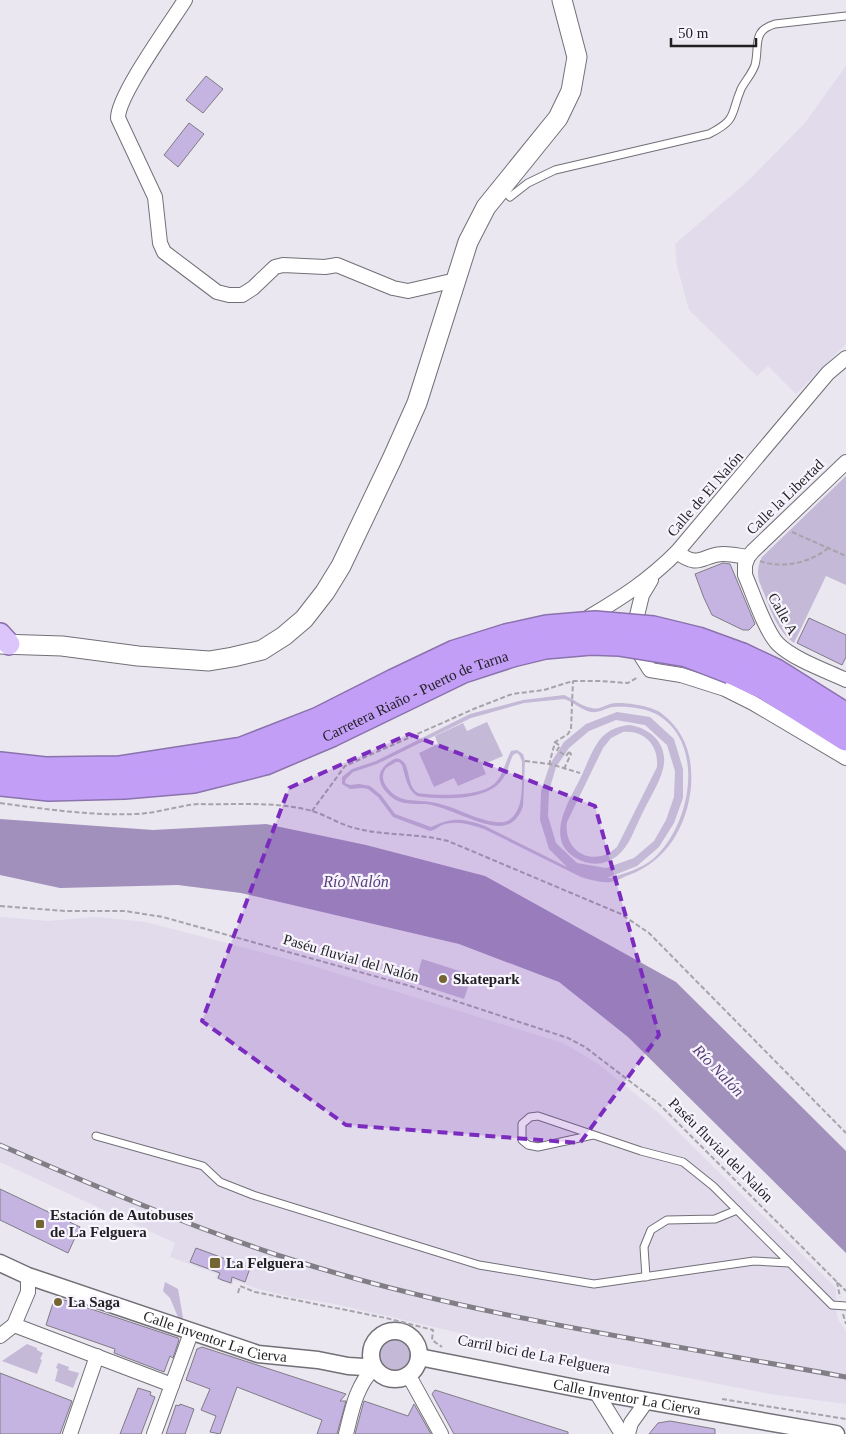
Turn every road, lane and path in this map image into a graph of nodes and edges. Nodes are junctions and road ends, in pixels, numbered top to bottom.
1 (185, 0) edge
2 (562, 0) edge
3 (846, 16) edge
4 (502, 188) junction
5 (456, 280) junction
6 (846, 358) edge
7 (846, 462) edge
8 (780, 524) junction
9 (828, 548) junction
10 (676, 552) junction
11 (846, 556) edge
12 (748, 557) junction
13 (656, 573) junction
14 (589, 617) dead end
15 (3, 641) edge
16 (509, 646) junction
17 (736, 663) junction
18 (650, 670) junction
19 (846, 680) edge
20 (574, 681) junction
21 (846, 716) edge
22 (846, 738) edge
23 (555, 742) junction
24 (846, 758) edge
25 (525, 762) dead end
26 (0, 765) edge
27 (549, 765) junction
28 (564, 769) junction
29 (580, 773) dead end
30 (0, 784) edge
31 (0, 803) edge
32 (312, 811) junction
33 (0, 906) edge
34 (846, 1133) edge
35 (593, 1135) junction
36 (96, 1136) dead end
37 (737, 1210) junction
38 (0, 1263) edge
39 (790, 1263) junction
40 (28, 1276) junction
41 (646, 1277) junction
42 (846, 1291) edge
43 (238, 1293) dead end
44 (846, 1306) edge
45 (14, 1325) junction
46 (192, 1333) junction
47 (0, 1336) edge
48 (371, 1348) junction
49 (444, 1348) dead end
50 (97, 1356) junction
51 (420, 1357) junction
52 (318, 1360) junction
53 (348, 1366) junction
54 (373, 1367) junction
55 (408, 1376) junction
56 (172, 1385) junction
57 (359, 1387) junction
58 (596, 1392) junction
59 (720, 1398) dead end
60 (634, 1399) junction
61 (846, 1419) edge
62 (619, 1427) edge
63 (70, 1434) edge
64 (154, 1434) edge
65 (346, 1434) edge
66 (442, 1434) edge
67 (836, 1434) edge

1 - 5 street
2 - 4 main road
3 - 4 lane
4 - 5 main road
5 - 15 main road
6 - 10 street, Calle de El Nalón
7 - 8 street, Calle la Libertad
8 - 9 path
8 - 12 street, Calle la Libertad
9 - 11 path
9 - 12 path
10 - 12 street
10 - 13 street, Calle de El Nalón
12 - 19 street, Calle A
13 - 14 street, Calle de El Nalón
13 - 18 street
16 - 17 highway, Carretera Riaño - Puerto de Tarna, bridge
16 - 26 highway, Carretera Riaño - Puerto de Tarna
16 - 30 highway, Carretera Riaño - Puerto de Tarna
17 - 21 highway, Carretera Riaño - Puerto de Tarna
17 - 22 highway, Carretera Riaño - Puerto de Tarna
18 - 20 path
18 - 24 street
20 - 23 path
20 - 32 path
23 - 27 path
23 - 28 path
25 - 27 path
27 - 28 path
28 - 29 path
31 - 32 path
32 - 34 path
33 - 42 path, Paséu fluvial del Nalón
35 - 35 lane
35 - 37 lane
36 - 41 lane
37 - 39 lane
37 - 41 lane
38 - 40 street, Calle Inventor La Cierva
39 - 41 lane
39 - 44 lane
40 - 45 street
40 - 46 street, Calle Inventor La Cierva
43 - 49 path, Carril bici de La Felguera
45 - 47 street
45 - 50 street
46 - 52 street, Calle Inventor La Cierva
46 - 56 street
48 - 51 street
48 - 52 street, Calle Inventor La Cierva
48 - 54 street
50 - 56 street
50 - 63 street
51 - 55 street
51 - 58 street, Calle Inventor La Cierva
52 - 53 street, Calle Inventor La Cierva
53 - 54 street, Calle Inventor La Cierva
53 - 57 street
54 - 55 street
54 - 57 street
55 - 66 street
56 - 64 street
57 - 65 street
58 - 60 street, Calle Inventor La Cierva
58 - 62 street
59 - 61 path
60 - 62 street
60 - 62 street
60 - 67 street, Calle Inventor La Cierva

